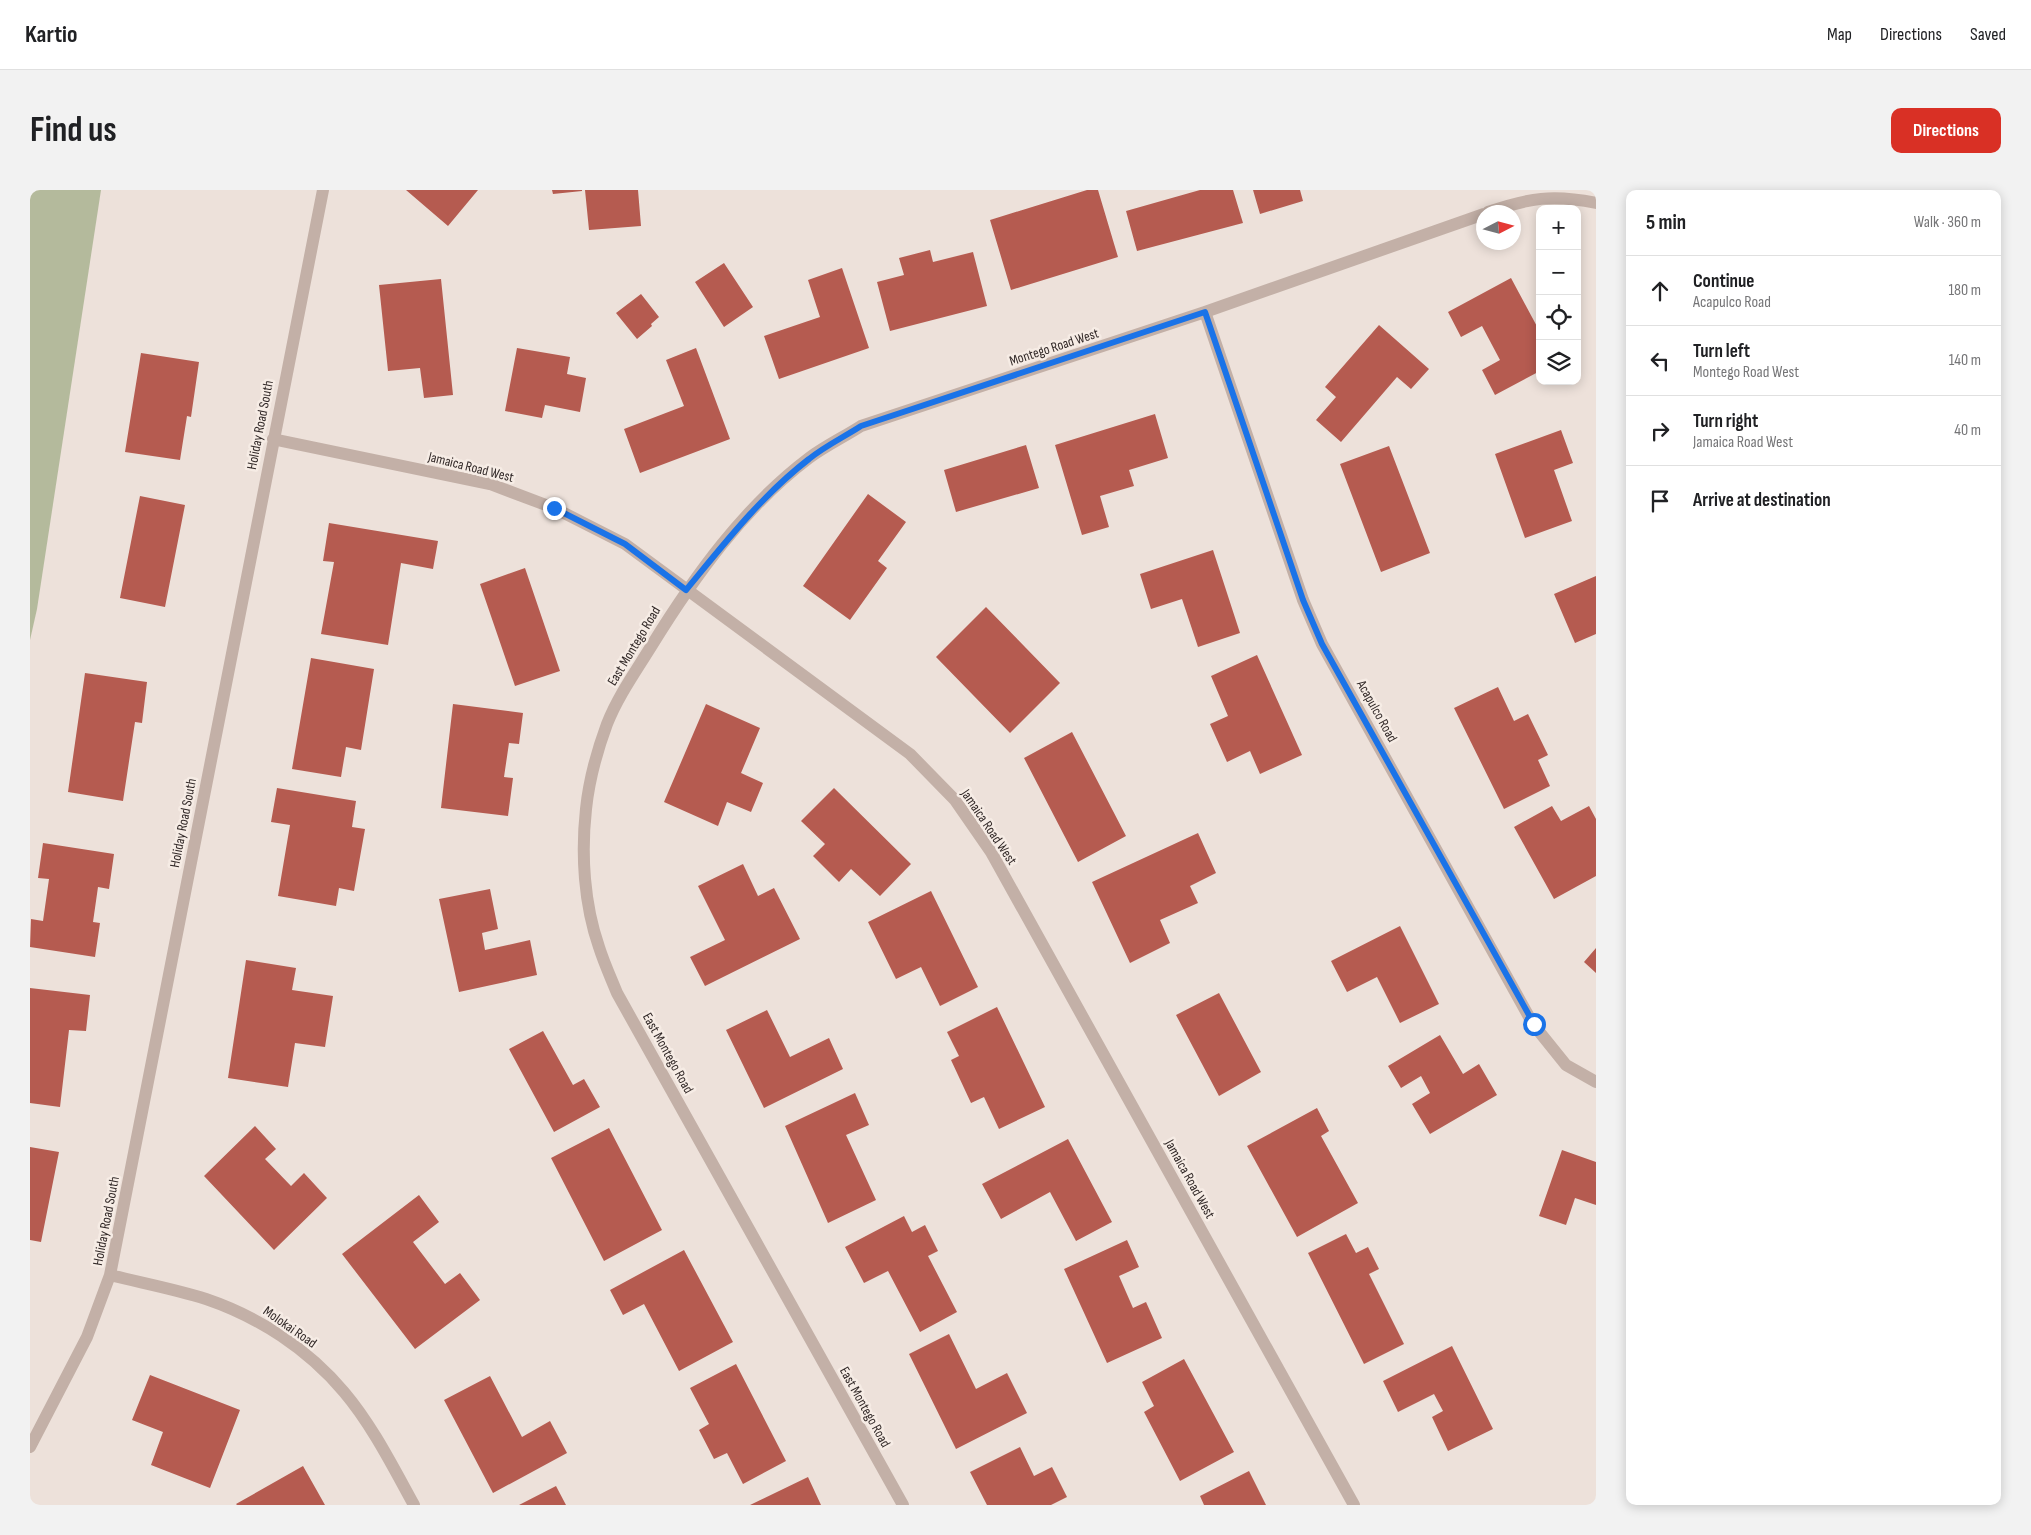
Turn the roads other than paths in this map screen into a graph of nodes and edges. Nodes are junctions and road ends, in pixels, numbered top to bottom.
1 (323, 190) edge
2 (1596, 202) edge
3 (1508, 205) edge
4 (1476, 217) edge
5 (1205, 312) junction
6 (273, 440) junction
7 (686, 590) junction
8 (1596, 1082) edge
9 (110, 1275) junction
10 (30, 1447) edge
11 (414, 1505) edge
12 (903, 1505) edge
13 (1354, 1505) edge

1 - 6 street, Holiday Road South
2 - 3 street
4 - 5 street, Montego Road West
5 - 7 street, Montego Road West
5 - 8 street, Acapulco Road
6 - 7 street, Jamaica Road West
6 - 9 street, Holiday Road South
7 - 12 street, East Montego Road
7 - 13 street, Jamaica Road West
9 - 10 street, Holiday Road South
9 - 11 street, Molokai Road

